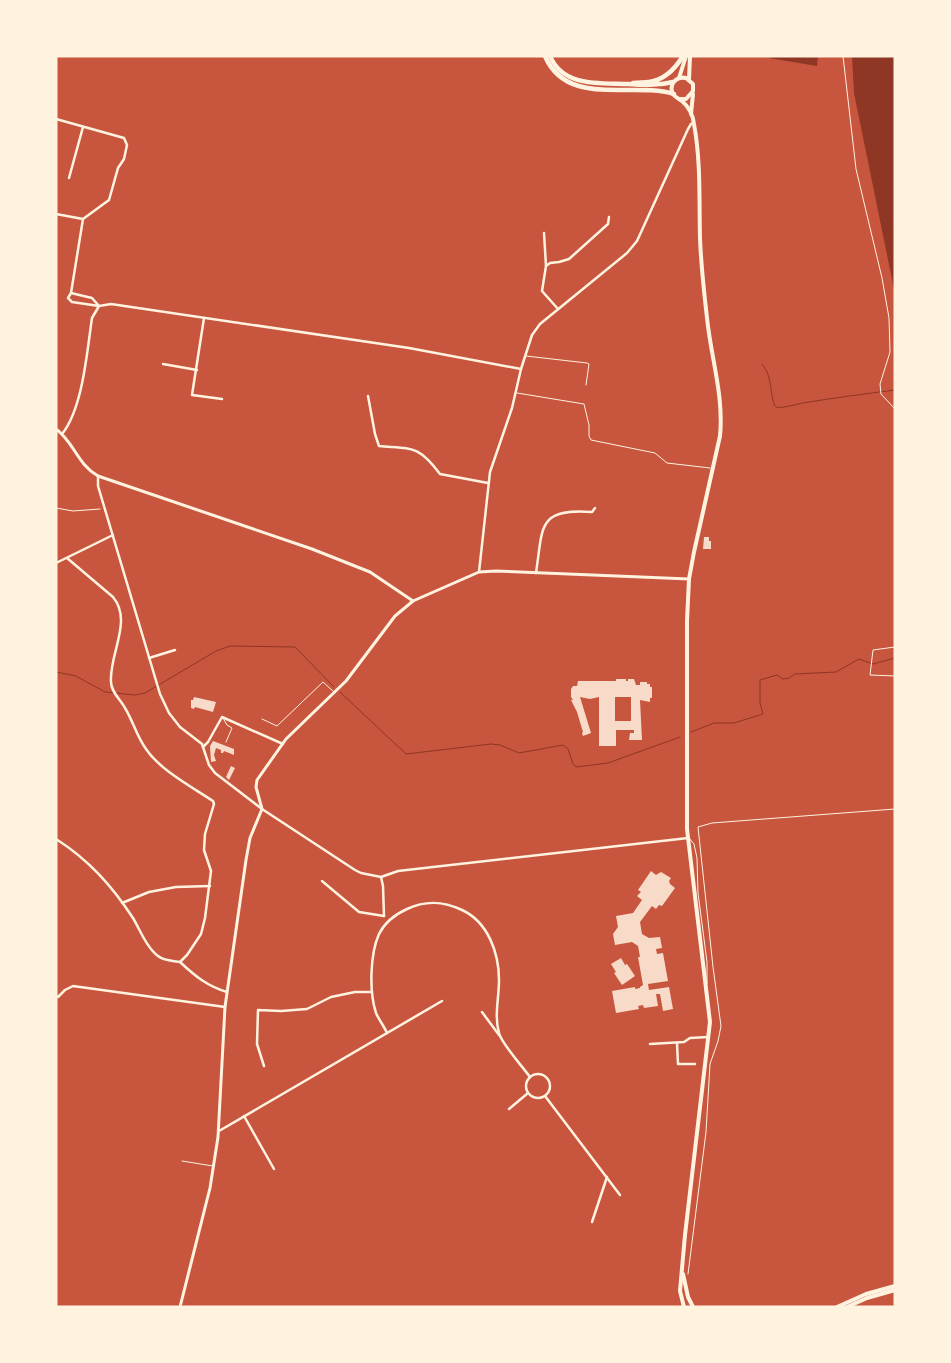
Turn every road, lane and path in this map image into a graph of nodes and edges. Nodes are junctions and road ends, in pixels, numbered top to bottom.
1 (545, 56) edge
2 (550, 56) edge
3 (686, 56) edge
4 (843, 56) edge
5 (679, 78) junction
6 (689, 80) junction
7 (673, 82) junction
8 (630, 84) junction
9 (693, 91) junction
10 (674, 94) junction
11 (679, 98) junction
12 (692, 114) junction
13 (56, 119) edge
14 (694, 123) junction
15 (83, 126) junction
16 (69, 178) dead end
17 (56, 214) edge
18 (609, 217) dead end
19 (83, 219) junction
20 (544, 233) dead end
21 (546, 266) junction
22 (71, 293) junction
23 (98, 306) junction
24 (558, 309) junction
25 (204, 318) junction
26 (525, 356) junction
27 (163, 364) dead end
28 (521, 369) junction
29 (197, 370) junction
30 (586, 385) dead end
31 (516, 393) junction
32 (368, 396) dead end
33 (222, 399) dead end
34 (895, 409) edge
35 (56, 429) edge
36 (62, 434) junction
37 (714, 468) junction
38 (98, 476) junction
39 (488, 483) junction
40 (56, 508) edge
41 (595, 508) dead end
42 (105, 509) junction
43 (113, 535) junction
44 (67, 558) junction
45 (56, 563) edge
46 (479, 572) junction
47 (536, 573) junction
48 (689, 579) junction
49 (414, 601) junction
50 (895, 647) edge
51 (175, 650) dead end
52 (149, 658) junction
53 (895, 676) edge
54 (334, 693) junction
55 (222, 717) junction
56 (262, 719) dead end
57 (226, 742) dead end
58 (283, 744) junction
59 (204, 747) junction
60 (262, 809) junction
61 (895, 809) edge
62 (698, 827) dead end
63 (688, 838) junction
64 (56, 839) edge
65 (381, 877) junction
66 (322, 882) dead end
67 (210, 886) junction
68 (122, 903) junction
69 (384, 916) junction
70 (389, 921) junction
71 (180, 962) junction
72 (227, 992) junction
73 (372, 992) junction
74 (56, 996) edge
75 (707, 999) junction
76 (442, 1001) dead end
77 (225, 1007) junction
78 (482, 1012) dead end
79 (387, 1033) junction
80 (499, 1035) junction
81 (708, 1036) junction
82 (677, 1043) junction
83 (650, 1044) dead end
84 (695, 1064) dead end
85 (264, 1066) dead end
86 (530, 1077) junction
87 (528, 1093) junction
88 (545, 1096) junction
89 (509, 1109) dead end
90 (244, 1116) junction
91 (219, 1130) junction
92 (182, 1161) dead end
93 (213, 1166) junction
94 (274, 1169) dead end
95 (607, 1177) junction
96 (620, 1195) dead end
97 (592, 1222) dead end
98 (683, 1258) junction
99 (895, 1286) edge
100 (895, 1290) edge
101 (180, 1307) edge
102 (684, 1307) edge
103 (694, 1307) edge
104 (837, 1307) edge
105 (847, 1307) edge

1 - 10 highway
2 - 8 highway
3 - 5 main road
3 - 6 main road
3 - 8 highway
4 - 34 path
5 - 6 main road
5 - 7 main road
6 - 9 main road
7 - 8 highway
7 - 10 main road
9 - 11 main road
9 - 12 main road
10 - 11 main road
11 - 12 main road
12 - 14 main road
13 - 15 street
14 - 24 street
14 - 37 main road
15 - 16 street
15 - 19 street
17 - 19 street
18 - 21 street
19 - 22 street
20 - 21 street
21 - 24 street
22 - 23 street
22 - 23 street
23 - 25 street
23 - 36 street
24 - 26 street
25 - 28 street
25 - 29 street
26 - 28 street
26 - 30 lane
27 - 29 street
28 - 31 street
29 - 33 street
31 - 37 lane
31 - 39 street
32 - 39 street
35 - 36 street
36 - 38 street
37 - 48 main road
38 - 42 street
38 - 49 street
39 - 46 street
40 - 42 path
41 - 47 street
42 - 43 street
43 - 44 street
43 - 52 street
44 - 45 street
44 - 67 street
46 - 47 street
46 - 49 street
47 - 48 street
48 - 63 main road
49 - 54 street
50 - 53 path
51 - 52 street
52 - 59 street
54 - 56 lane
54 - 58 street
55 - 57 lane
55 - 58 street
55 - 59 street
58 - 60 street
59 - 60 street
60 - 65 street
60 - 72 street
61 - 62 path
63 - 65 street
63 - 75 main road
63 - 75 lane
64 - 68 street
65 - 69 street
66 - 69 street
67 - 68 street
67 - 71 street
68 - 71 street
69 - 70 street
70 - 73 street
70 - 80 street
71 - 72 street
72 - 77 street
73 - 79 street
73 - 85 street
74 - 77 street
75 - 81 main road
76 - 79 street
77 - 91 street
78 - 80 street
79 - 90 street
80 - 86 street
81 - 82 street
81 - 98 main road
82 - 83 street
82 - 84 street
86 - 87 street
86 - 88 street
87 - 88 street
87 - 89 street
88 - 95 street
90 - 91 street
90 - 94 street
91 - 93 street
92 - 93 lane
93 - 101 street
95 - 96 street
95 - 97 street
98 - 102 main road
98 - 103 main road
99 - 104 main road
100 - 105 main road

